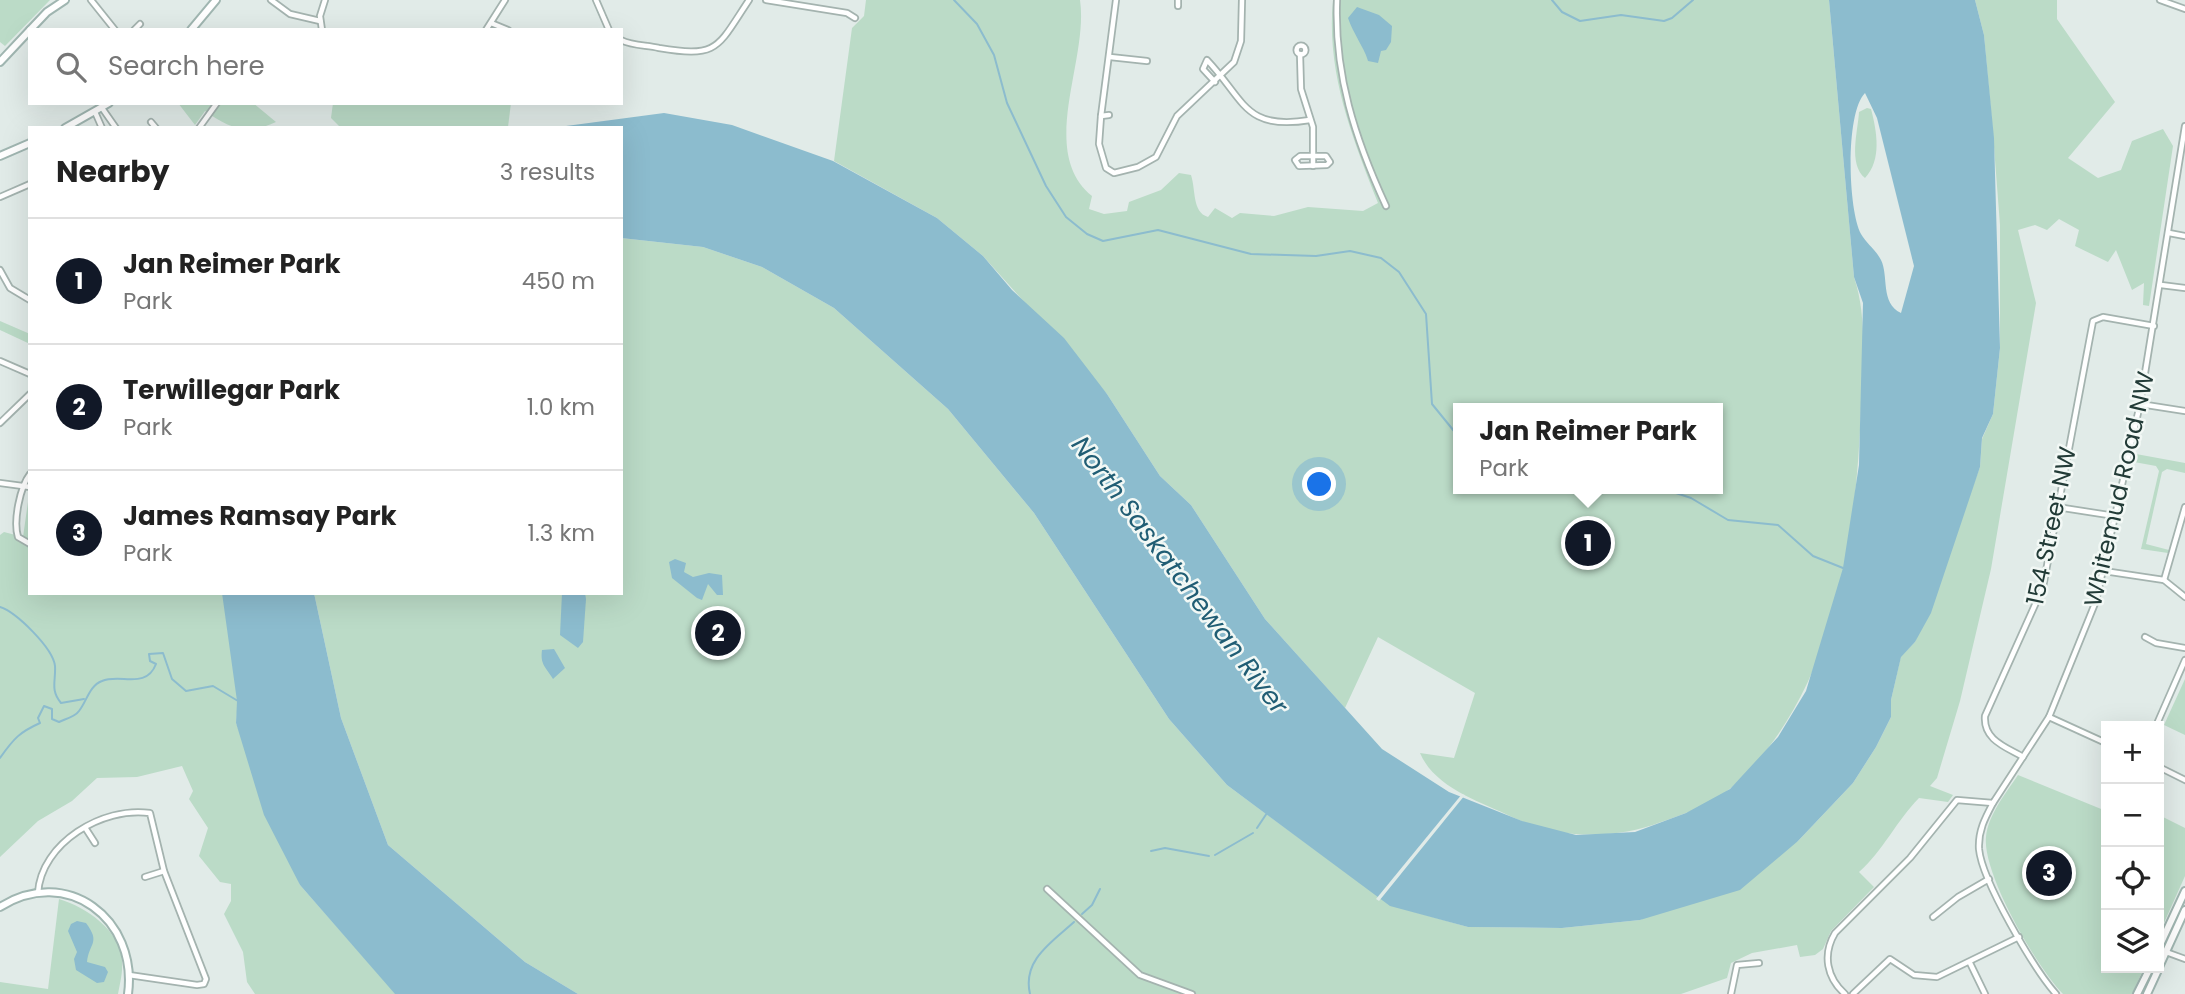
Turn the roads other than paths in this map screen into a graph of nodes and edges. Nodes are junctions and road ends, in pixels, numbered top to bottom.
1 (65, 0) edge
2 (91, 0) edge
3 (216, 0) edge
4 (271, 0) edge
5 (325, 0) edge
6 (505, 0) edge
7 (596, 0) edge
8 (749, 0) edge
9 (765, 0) edge
10 (1116, 0) edge
11 (1242, 0) edge
12 (1337, 0) edge
13 (2160, 0) edge
14 (2185, 9) edge
15 (855, 18) dead end
16 (320, 21) junction
17 (36, 23) junction
18 (491, 23) junction
19 (140, 24) dead end
20 (32, 28) edge
21 (41, 28) edge
22 (113, 28) edge
23 (136, 28) edge
24 (193, 28) edge
25 (322, 28) edge
26 (487, 28) edge
27 (503, 28) edge
28 (608, 28) edge
29 (28, 32) edge
30 (623, 40) edge
31 (1300, 54) dead end
32 (1110, 57) junction
33 (1147, 61) dead end
34 (0, 62) edge
35 (1217, 80) junction
36 (91, 105) edge
37 (104, 105) edge
38 (215, 105) edge
39 (95, 112) junction
40 (1109, 115) dead end
41 (1101, 116) junction
42 (1310, 120) junction
43 (151, 122) dead end
44 (69, 126) edge
45 (101, 126) edge
46 (115, 126) edge
47 (154, 126) edge
48 (200, 126) edge
49 (2185, 126) edge
50 (28, 144) edge
51 (0, 156) edge
52 (1313, 156) junction
53 (1313, 166) junction
54 (2177, 178) junction
55 (2185, 179) edge
56 (28, 185) edge
57 (0, 197) edge
58 (1386, 206) dead end
59 (2169, 233) junction
60 (2185, 236) edge
61 (0, 270) edge
62 (2161, 285) junction
63 (2185, 288) edge
64 (28, 299) edge
65 (2154, 326) junction
66 (0, 361) edge
67 (28, 373) edge
68 (28, 396) edge
69 (2140, 404) junction
70 (2185, 411) edge
71 (0, 424) edge
72 (28, 477) edge
73 (0, 483) edge
74 (23, 486) junction
75 (28, 487) edge
76 (2057, 507) junction
77 (2185, 507) edge
78 (2115, 516) junction
79 (28, 543) edge
80 (2104, 570) junction
81 (2164, 580) junction
82 (2185, 597) edge
83 (2145, 637) dead end
84 (2185, 648) edge
85 (2185, 660) edge
86 (2049, 717) junction
87 (2158, 721) edge
88 (2101, 742) edge
89 (2023, 757) junction
90 (2164, 770) edge
91 (2185, 780) edge
92 (1993, 803) junction
93 (86, 829) junction
94 (95, 843) dead end
95 (164, 871) junction
96 (145, 877) dead end
97 (1989, 879) junction
98 (1047, 889) dead end
99 (2185, 891) edge
100 (38, 893) junction
101 (0, 907) edge
102 (2185, 909) edge
103 (1933, 917) dead end
104 (184, 921) junction
105 (176, 925) dead end
106 (2164, 936) edge
107 (2019, 937) junction
108 (2166, 951) junction
109 (2164, 956) edge
110 (2185, 959) edge
111 (1759, 962) dead end
112 (1970, 963) junction
113 (2148, 973) edge
114 (2157, 973) edge
115 (129, 975) junction
116 (128, 994) edge
117 (1192, 994) edge
118 (1731, 994) edge
119 (1845, 994) edge
120 (1853, 994) edge
121 (1985, 994) edge
122 (2056, 994) edge
123 (2137, 994) edge
124 (2147, 994) edge

1 - 17 street
2 - 22 street
3 - 24 street
4 - 16 street
5 - 16 street
6 - 18 street
7 - 28 street
8 - 30 street
9 - 15 street
10 - 32 street
11 - 35 street
12 - 58 street
13 - 14 street
16 - 25 street
17 - 20 street
17 - 21 street
18 - 26 street
18 - 27 street
19 - 23 street
29 - 34 street
31 - 42 street
32 - 33 street
32 - 41 street
35 - 41 street
35 - 42 street
36 - 39 street
37 - 39 street
37 - 46 street
38 - 48 street
39 - 44 street
39 - 45 street
40 - 41 street
42 - 52 street
43 - 47 street
49 - 54 street, Whitemud Road NW
50 - 51 street
52 - 53 street
52 - 53 street
52 - 53 street
54 - 55 street
54 - 59 street, Whitemud Road NW
56 - 57 street
59 - 60 street
59 - 62 street, Whitemud Road NW
61 - 64 street
62 - 63 street
62 - 65 street, Whitemud Road NW
65 - 69 street, Whitemud Road NW
65 - 76 street, 154 Street NW
66 - 67 street
68 - 71 street
69 - 70 street
69 - 78 street, Whitemud Road NW
72 - 74 street
73 - 74 street
74 - 75 street
74 - 79 street
76 - 78 street
76 - 89 street, 154 Street NW
77 - 81 street
78 - 80 street, Whitemud Road NW
80 - 81 street
80 - 86 street, Whitemud Road NW
81 - 82 street
83 - 84 street
85 - 87 street
86 - 88 street
86 - 89 street, Whitemud Road NW
89 - 92 street, Whitemud Road NW
90 - 91 street
92 - 97 street, Whitemud Road NW
92 - 119 street
93 - 94 street
93 - 95 street
93 - 100 street
95 - 96 street
95 - 104 street
97 - 103 street
97 - 107 street, Whitemud Road NW
98 - 117 street
99 - 106 street
100 - 101 street
100 - 115 street
102 - 108 street
104 - 105 street
104 - 115 street
107 - 112 street
107 - 122 street, Whitemud Road NW
108 - 109 street
108 - 110 street
111 - 118 street
112 - 120 street
112 - 121 street
113 - 123 street
114 - 124 street
115 - 116 street

